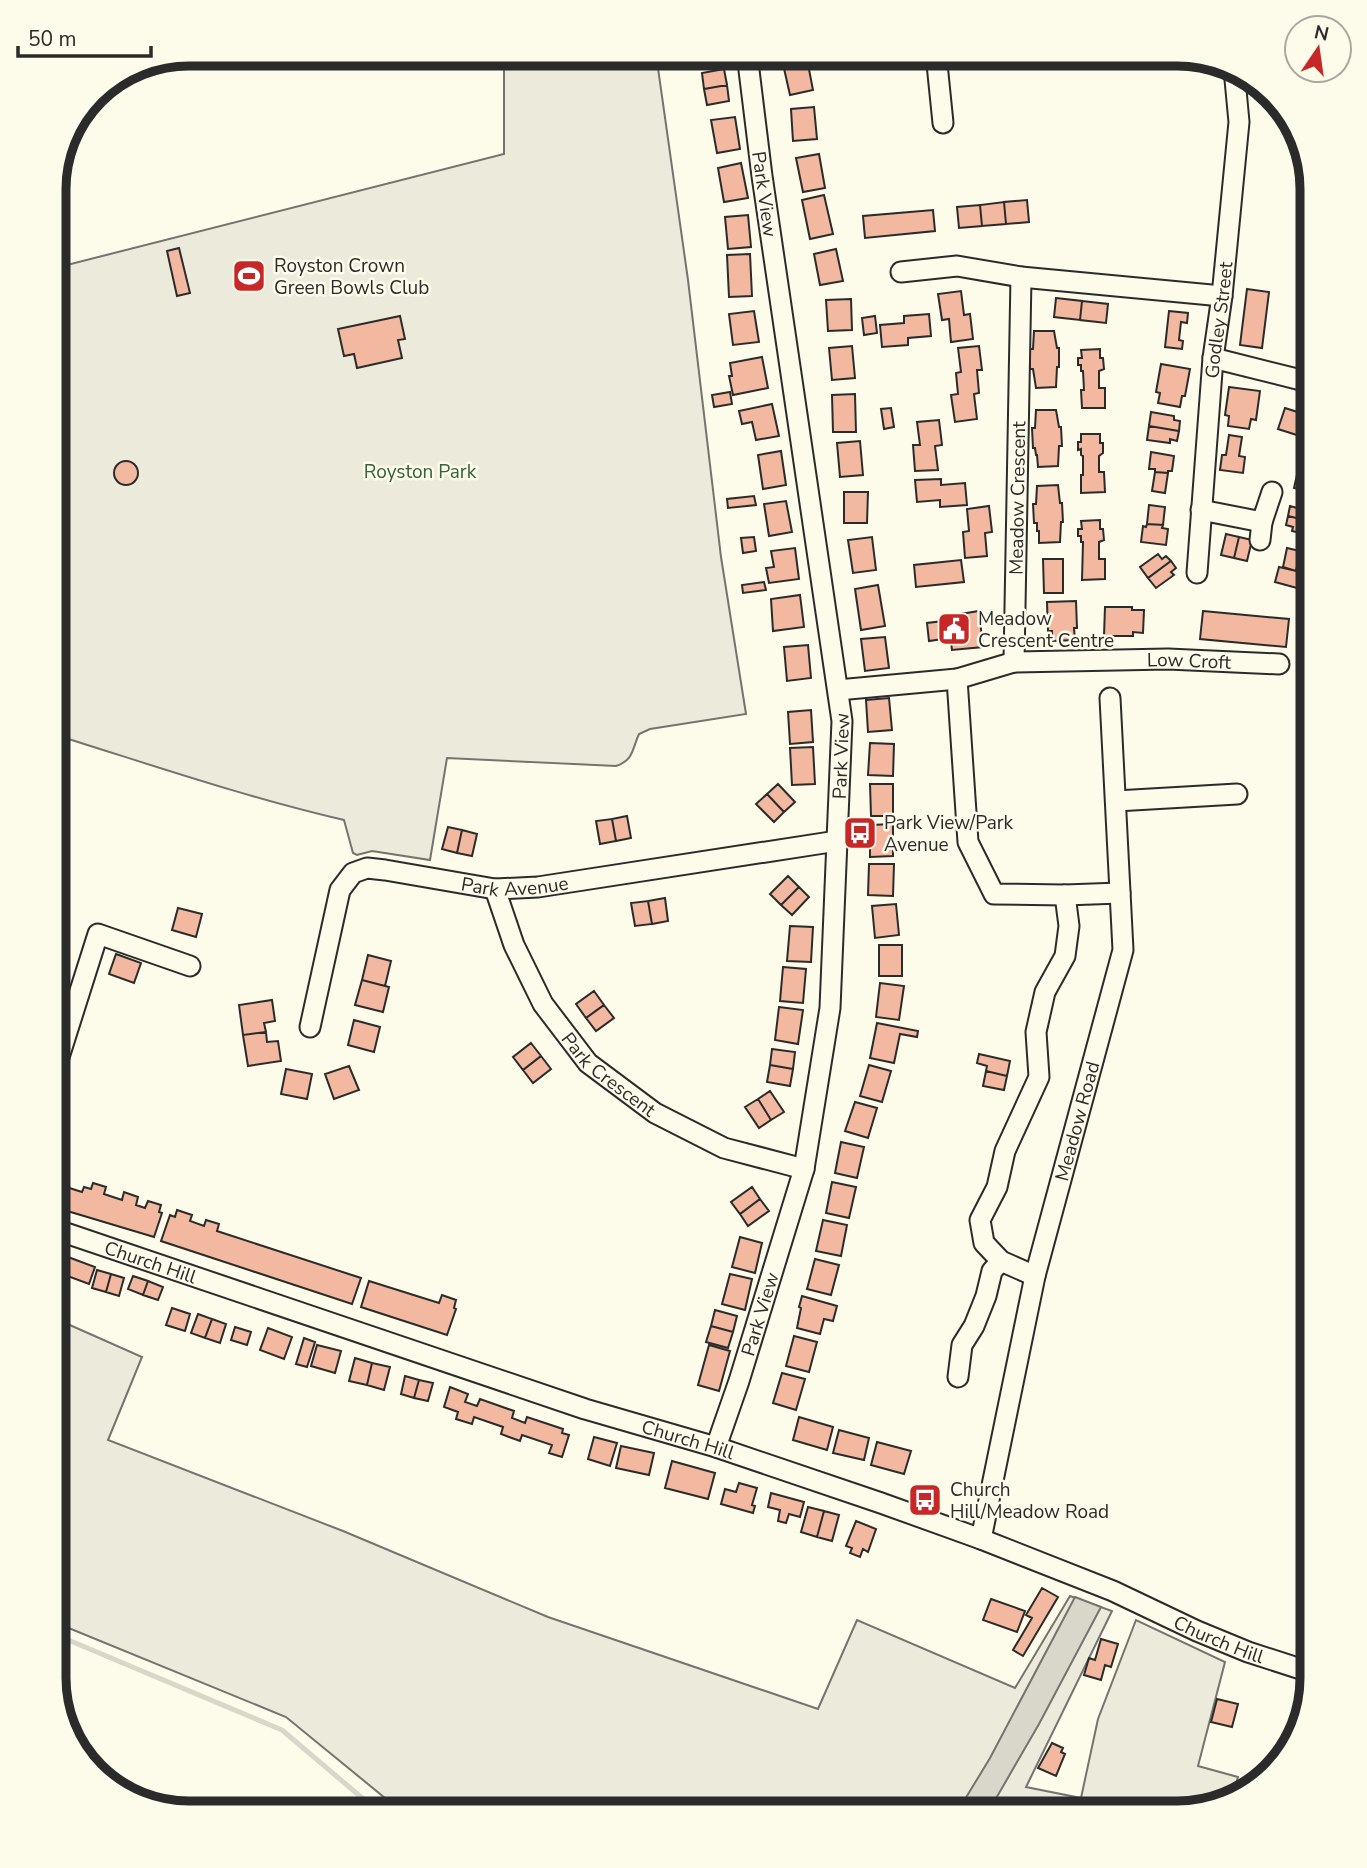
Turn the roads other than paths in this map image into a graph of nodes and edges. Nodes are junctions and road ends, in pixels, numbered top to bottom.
1 (749, 67) edge
2 (937, 67) edge
3 (1235, 81) edge
4 (943, 123) dead end
5 (901, 272) dead end
6 (1021, 277) junction
7 (1222, 296) junction
8 (1213, 358) junction
9 (1300, 380) edge
10 (1272, 492) dead end
11 (1201, 510) junction
12 (1197, 573) dead end
13 (1014, 662) junction
14 (1279, 664) dead end
15 (957, 679) junction
16 (838, 690) junction
17 (1110, 698) dead end
18 (1237, 794) dead end
19 (1116, 801) junction
20 (837, 841) junction
21 (495, 889) junction
22 (1120, 893) junction
23 (1065, 895) junction
24 (190, 966) dead end
25 (310, 1027) dead end
26 (66, 1033) edge
27 (804, 1169) junction
28 (66, 1233) edge
29 (1001, 1261) junction
30 (1035, 1276) junction
31 (958, 1377) dead end
32 (716, 1447) junction
33 (981, 1539) junction
34 (1300, 1670) edge

1 - 16 street, Park View
2 - 4 street
3 - 7 street, Godley Street
5 - 6 street
6 - 7 street
6 - 13 street, Meadow Crescent
7 - 8 street, Godley Street
8 - 9 street
8 - 11 street, Godley Street
10 - 11 street
11 - 12 street, Godley Street
13 - 14 street, Low Croft
13 - 15 street
15 - 16 street
15 - 23 street
16 - 20 street, Park View
17 - 19 street, Meadow Road
18 - 19 street
19 - 22 street, Meadow Road
20 - 21 street, Park Avenue
20 - 27 street, Park View
21 - 25 street, Park Avenue
21 - 27 street, Park Crescent
22 - 23 street
22 - 30 street, Meadow Road
23 - 29 street
24 - 26 street
27 - 32 street, Park View
28 - 32 street, Church Hill
29 - 30 street
29 - 31 street
30 - 33 street, Meadow Road
32 - 33 street, Church Hill
33 - 34 street, Church Hill

